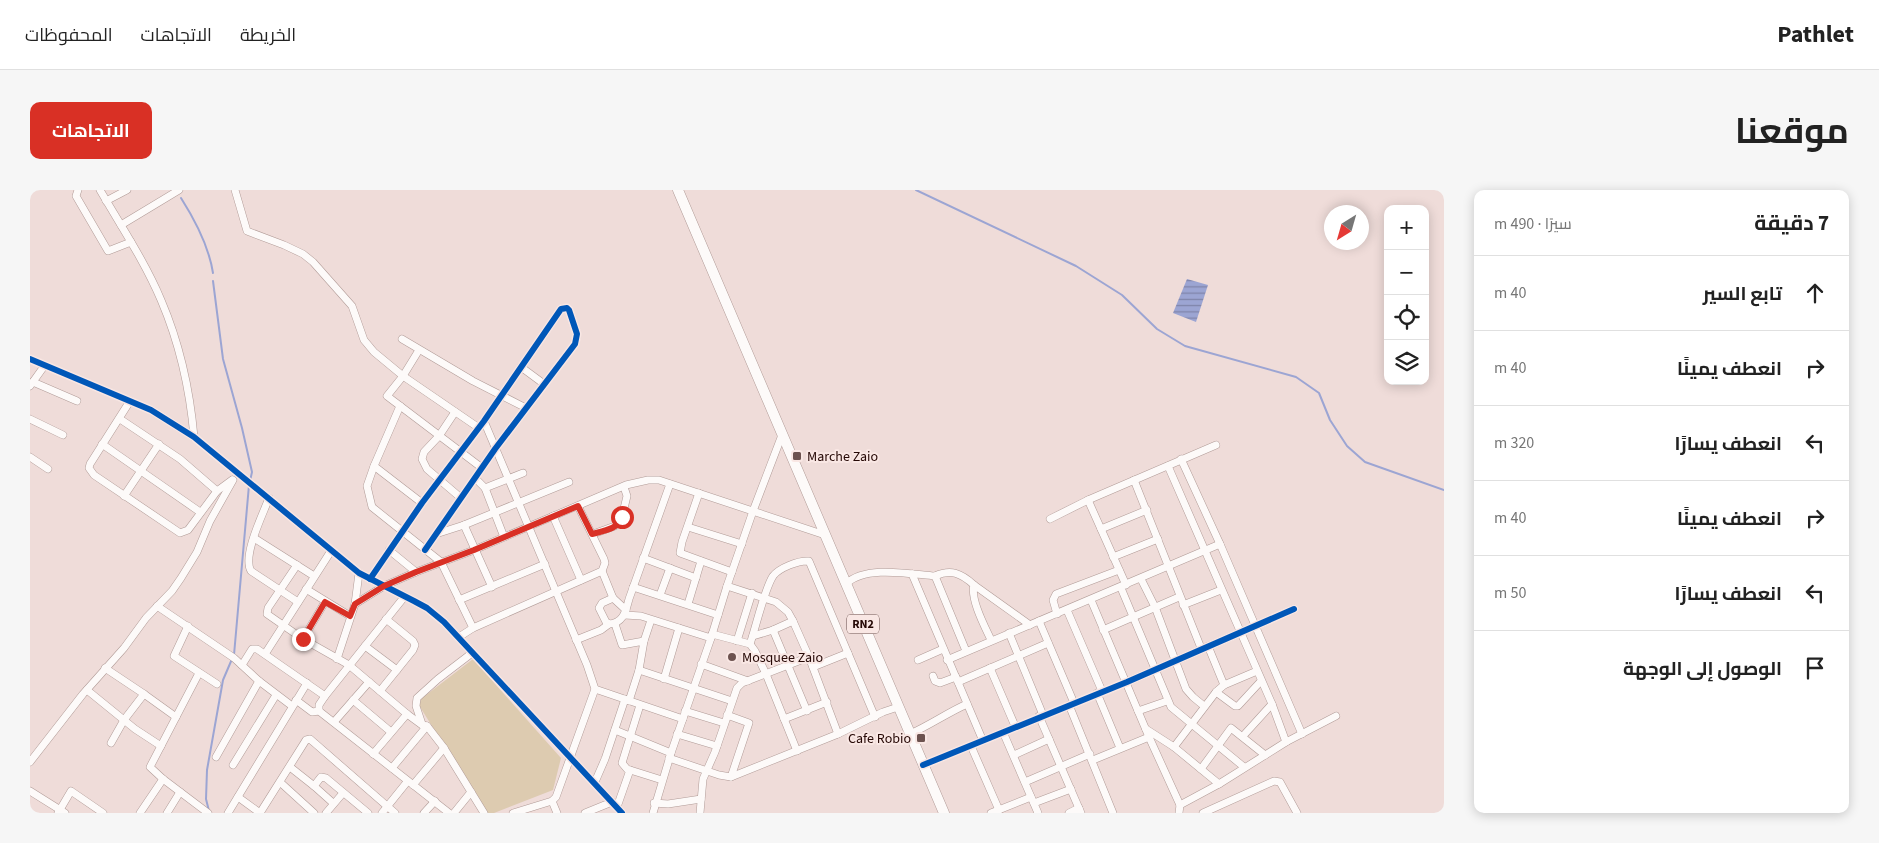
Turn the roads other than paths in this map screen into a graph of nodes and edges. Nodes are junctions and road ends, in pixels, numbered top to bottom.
1 (78, 190) edge
2 (100, 190) edge
3 (127, 190) edge
4 (179, 190) edge
5 (235, 190) edge
6 (678, 190) edge
7 (106, 201) junction
8 (121, 225) junction
9 (130, 242) junction
10 (402, 339) dead end
11 (419, 350) junction
12 (30, 359) edge
13 (45, 365) junction
14 (521, 368) junction
15 (404, 376) junction
16 (32, 384) edge
17 (544, 384) junction
18 (502, 396) junction
19 (77, 401) dead end
20 (130, 401) junction
21 (400, 406) junction
22 (526, 408) junction
23 (455, 412) junction
24 (30, 419) edge
25 (120, 419) junction
26 (484, 421) junction
27 (479, 428) junction
28 (63, 434) dead end
29 (782, 435) junction
30 (440, 436) junction
31 (194, 437) junction
32 (102, 444) junction
33 (159, 444) junction
34 (1216, 444) dead end
35 (495, 449) junction
36 (462, 452) junction
37 (30, 457) edge
38 (1181, 459) junction
39 (374, 466) junction
40 (1168, 466) junction
41 (482, 468) junction
42 (48, 470) dead end
43 (140, 470) junction
44 (523, 473) dead end
45 (235, 477) junction
46 (475, 478) junction
47 (508, 479) junction
48 (439, 480) junction
49 (1134, 480) junction
50 (569, 482) dead end
51 (670, 484) junction
52 (624, 487) junction
53 (485, 488) junction
54 (217, 490) junction
55 (699, 493) junction
56 (124, 496) junction
57 (268, 498) junction
58 (461, 498) junction
59 (1088, 500) junction
60 (519, 502) junction
61 (422, 503) junction
62 (578, 506) junction
63 (1147, 510) junction
64 (753, 511) junction
65 (200, 512) junction
66 (494, 512) junction
67 (554, 516) junction
68 (1050, 519) dead end
69 (464, 525) junction
70 (528, 527) junction
71 (688, 527) junction
72 (1101, 529) junction
73 (402, 531) junction
74 (439, 533) junction
75 (592, 534) junction
76 (825, 535) junction
77 (504, 537) junction
78 (254, 538) junction
79 (1158, 539) junction
80 (742, 544) junction
81 (1220, 544) junction
82 (331, 550) junction
83 (389, 550) junction
84 (425, 550) junction
85 (474, 550) junction
86 (1204, 551) junction
87 (1113, 557) junction
88 (643, 558) junction
89 (701, 561) junction
90 (441, 562) junction
91 (545, 564) junction
92 (296, 565) junction
93 (1169, 566) junction
94 (670, 568) junction
95 (1118, 570) junction
96 (602, 571) junction
97 (416, 572) junction
98 (732, 572) junction
99 (359, 573) junction
100 (912, 574) junction
101 (314, 576) junction
102 (935, 576) junction
103 (696, 578) junction
104 (370, 579) junction
105 (1141, 579) junction
106 (581, 580) junction
107 (846, 584) junction
108 (974, 585) junction
109 (384, 586) junction
110 (727, 586) junction
111 (633, 587) junction
112 (1123, 587) junction
113 (492, 588) junction
114 (306, 589) junction
115 (1221, 590) junction
116 (279, 591) junction
117 (556, 592) junction
118 (752, 593) junction
119 (660, 595) junction
120 (404, 596) junction
121 (1179, 597) junction
122 (613, 598) junction
123 (765, 598) junction
124 (459, 600) junction
125 (1091, 600) junction
126 (298, 602) junction
127 (325, 602) junction
128 (355, 604) junction
129 (688, 604) junction
130 (1183, 605) junction
131 (158, 606) junction
132 (1155, 607) junction
133 (1067, 610) junction
134 (1294, 610) dead end
135 (626, 612) junction
136 (1057, 614) junction
137 (718, 615) junction
138 (350, 616) junction
139 (1133, 617) junction
140 (386, 619) junction
141 (651, 620) junction
142 (793, 621) junction
143 (1038, 621) junction
144 (612, 624) junction
145 (1030, 625) junction
146 (188, 626) junction
147 (283, 626) junction
148 (1256, 626) junction
149 (473, 628) junction
150 (679, 628) junction
151 (773, 630) junction
152 (1103, 630) junction
153 (1009, 633) junction
154 (1240, 633) junction
155 (712, 636) junction
156 (753, 636) junction
157 (459, 637) junction
158 (303, 639) junction
159 (576, 640) junction
160 (991, 640) junction
161 (644, 641) junction
162 (737, 641) junction
163 (1048, 643) junction
164 (750, 644) junction
165 (365, 646) junction
166 (1204, 647) junction
167 (943, 649) junction
168 (966, 651) junction
169 (472, 653) junction
170 (848, 653) junction
171 (265, 654) junction
172 (1018, 656) junction
173 (809, 657) junction
174 (337, 659) junction
175 (1176, 659) junction
176 (918, 660) dead end
177 (948, 660) junction
178 (701, 664) junction
179 (242, 665) junction
180 (349, 665) junction
181 (787, 666) junction
182 (105, 668) junction
183 (812, 668) junction
184 (990, 668) junction
185 (1154, 669) junction
186 (397, 670) junction
187 (639, 670) junction
188 (1257, 671) junction
189 (198, 673) junction
190 (766, 674) junction
191 (933, 676) dead end
192 (664, 678) junction
193 (258, 680) junction
194 (957, 680) junction
195 (748, 681) junction
196 (1261, 681) junction
197 (368, 682) junction
198 (1127, 682) junction
199 (307, 683) junction
200 (217, 684) dead end
201 (1224, 685) junction
202 (693, 688) junction
203 (595, 689) junction
204 (87, 690) junction
205 (380, 690) junction
206 (1100, 692) junction
207 (1216, 692) junction
208 (144, 694) junction
209 (276, 695) junction
210 (325, 696) junction
211 (353, 700) junction
212 (627, 700) junction
213 (732, 701) junction
214 (1167, 701) junction
215 (827, 702) junction
216 (294, 703) junction
217 (967, 704) junction
218 (1071, 704) junction
219 (1272, 704) junction
220 (640, 705) junction
221 (1204, 706) junction
222 (898, 707) junction
223 (319, 711) junction
224 (685, 711) junction
225 (806, 711) junction
226 (1138, 711) junction
227 (407, 714) junction
228 (727, 715) junction
229 (1042, 716) junction
230 (1336, 716) dead end
231 (176, 717) junction
232 (875, 717) junction
233 (682, 719) junction
234 (784, 719) junction
235 (124, 720) junction
236 (334, 722) junction
237 (724, 723) junction
238 (1191, 724) junction
239 (424, 726) junction
240 (1015, 726) junction
241 (1146, 729) junction
242 (615, 730) junction
243 (391, 732) junction
244 (1003, 732) junction
245 (677, 734) junction
246 (838, 734) junction
247 (910, 734) junction
248 (1302, 734) junction
249 (1243, 736) junction
250 (629, 737) junction
251 (1149, 737) junction
252 (1049, 739) junction
253 (983, 741) junction
254 (1286, 742) junction
255 (111, 743) dead end
256 (161, 746) junction
257 (717, 746) junction
258 (970, 746) junction
259 (1174, 747) junction
260 (1218, 747) junction
261 (444, 748) junction
262 (1120, 748) junction
263 (797, 751) junction
264 (373, 754) junction
265 (670, 755) junction
266 (1014, 755) junction
267 (1264, 755) junction
268 (570, 756) junction
269 (216, 757) dead end
270 (1091, 757) junction
271 (30, 762) edge
272 (233, 764) dead end
273 (923, 765) junction
274 (1062, 766) junction
275 (290, 767) junction
276 (1244, 767) junction
277 (392, 768) junction
278 (1201, 769) junction
279 (630, 770) junction
280 (707, 771) junction
281 (731, 777) junction
282 (162, 779) junction
283 (662, 780) junction
284 (280, 782) junction
285 (595, 782) junction
286 (1025, 782) junction
287 (410, 784) junction
288 (1219, 784) junction
289 (314, 786) junction
290 (1072, 789) junction
291 (30, 791) edge
292 (180, 792) junction
293 (471, 792) junction
294 (343, 793) junction
295 (238, 797) junction
296 (701, 799) junction
297 (1033, 800) junction
298 (435, 801) junction
299 (552, 801) junction
300 (654, 803) junction
301 (333, 804) junction
302 (387, 807) junction
303 (617, 807) edge
304 (1179, 809) edge
305 (197, 810) edge
306 (999, 810) junction
307 (1080, 811) edge
308 (61, 812) edge
309 (518, 812) edge
310 (103, 813) edge
311 (140, 813) edge
312 (167, 813) edge
313 (208, 813) edge
314 (228, 813) edge
315 (260, 813) edge
316 (314, 813) edge
317 (326, 813) edge
318 (368, 813) edge
319 (382, 813) edge
320 (395, 813) edge
321 (424, 813) edge
322 (449, 813) edge
323 (454, 813) edge
324 (484, 813) edge
325 (557, 813) edge
326 (584, 813) edge
327 (653, 813) edge
328 (700, 813) edge
329 (944, 813) edge
330 (991, 813) edge
331 (1038, 813) edge
332 (1069, 813) edge
333 (1114, 813) edge
334 (1203, 813) edge
335 (1297, 813) edge

1 - 9 street
2 - 7 street
3 - 7 street
4 - 8 street
5 - 15 street
6 - 29 highway, RN2
7 - 8 street
8 - 9 street
9 - 31 street
10 - 11 street
11 - 15 street
11 - 18 street
12 - 13 street
13 - 16 street
13 - 20 street
14 - 17 street
14 - 17 street
14 - 18 street
15 - 21 street
15 - 23 street
16 - 19 street
17 - 22 street
18 - 22 street
18 - 26 street
20 - 25 street
20 - 31 street
21 - 30 street
21 - 39 street
22 - 35 street
23 - 27 street
23 - 30 street
24 - 28 street
25 - 32 street
25 - 33 street
26 - 27 street
26 - 35 street
27 - 36 street
29 - 64 street
29 - 76 highway, RN2
30 - 36 street
30 - 48 street
31 - 45 street
32 - 43 street
32 - 56 street
33 - 43 street
33 - 54 street
34 - 38 street
35 - 41 street
35 - 47 street
36 - 41 street
36 - 48 street
37 - 42 street
38 - 40 street
38 - 81 street
39 - 61 street
39 - 73 street
40 - 49 street
40 - 86 street
41 - 46 street
43 - 56 street
43 - 65 street
44 - 47 street
45 - 54 street
45 - 57 street
45 - 131 street
46 - 53 street
46 - 58 street
47 - 53 street
47 - 60 street
48 - 58 street
48 - 61 street
49 - 59 street
49 - 63 street
50 - 60 street
51 - 52 street
51 - 55 street
51 - 88 street
52 - 62 street
52 - 75 street
53 - 66 street
54 - 65 street
55 - 64 street
55 - 71 street
56 - 65 street
57 - 78 street
57 - 82 street
58 - 74 street
59 - 68 street
59 - 72 street
60 - 66 street
60 - 70 street
61 - 73 street
62 - 67 street
62 - 75 street
63 - 72 street
63 - 79 street
64 - 76 street
64 - 80 street
66 - 69 street
66 - 77 street
67 - 70 street
67 - 106 street
69 - 74 street
69 - 85 street
70 - 77 street
70 - 91 street
71 - 80 street
71 - 89 street
72 - 87 street
73 - 83 street
73 - 84 street
74 - 84 street
75 - 96 street
76 - 107 highway, RN2
77 - 85 street
78 - 92 street
78 - 116 street
79 - 87 street
79 - 93 street
80 - 98 street
81 - 86 street
81 - 148 street
82 - 99 street
82 - 101 street
83 - 97 street
83 - 104 street
84 - 90 street
85 - 90 street
85 - 113 street
86 - 93 street
86 - 115 street
87 - 95 street
88 - 94 street
88 - 111 street
89 - 98 street
89 - 103 street
90 - 97 street
90 - 124 street
91 - 113 street
91 - 117 street
92 - 101 street
92 - 116 street
93 - 105 street
93 - 121 street
94 - 103 street
94 - 119 street
95 - 112 street
95 - 136 street
96 - 106 street
96 - 122 street
97 - 109 street
98 - 110 street
99 - 104 street
99 - 128 street
100 - 102 street
100 - 107 street
100 - 167 street
101 - 114 street
102 - 108 street
102 - 168 street
103 - 129 street
104 - 109 street
105 - 112 street
105 - 132 street
106 - 117 street
107 - 222 highway, RN2
108 - 145 street
108 - 160 street
109 - 120 street
109 - 128 street
110 - 118 street
110 - 137 street
111 - 119 street
111 - 135 street
112 - 125 street
112 - 139 street
113 - 124 street
114 - 126 street
114 - 127 street
115 - 130 street
115 - 154 street
116 - 126 street
116 - 147 street
117 - 149 street
117 - 159 street
118 - 123 street
118 - 162 street
119 - 129 street
120 - 140 street
120 - 157 street
121 - 130 street
121 - 132 street
122 - 135 street
122 - 144 street
123 - 142 street
123 - 156 street
123 - 170 street
124 - 149 street
125 - 133 street
125 - 152 street
126 - 147 street
127 - 138 street
127 - 158 street
128 - 138 street
129 - 137 street
130 - 166 street
131 - 146 street
131 - 182 street
132 - 139 street
132 - 175 street
133 - 136 street
133 - 206 street
134 - 148 street
135 - 141 street
135 - 144 street
136 - 143 street
137 - 155 street
138 - 174 street
139 - 152 street
139 - 185 street
140 - 165 street
140 - 186 street
141 - 150 street
141 - 161 street
142 - 151 street
142 - 173 street
143 - 145 street
143 - 163 street
144 - 159 street
144 - 161 street
145 - 153 street
146 - 179 street
146 - 189 street
147 - 158 street
147 - 171 street
148 - 154 street
148 - 248 street
149 - 157 street
150 - 155 street
150 - 192 street
151 - 156 street
151 - 181 street
152 - 198 street
153 - 160 street
153 - 172 street
154 - 166 street
154 - 188 street
155 - 162 street
155 - 178 street
156 - 164 street
157 - 169 street
158 - 174 street
159 - 203 street
160 - 168 street
161 - 187 street
162 - 164 street
163 - 172 street
163 - 218 street
164 - 190 street
165 - 180 street
165 - 186 street
166 - 175 street
166 - 201 street
167 - 176 street
167 - 177 street
168 - 177 street
169 - 239 street
169 - 268 street
170 - 183 street
170 - 232 street
171 - 179 street
171 - 199 street
172 - 184 street
172 - 229 street
173 - 181 street
173 - 183 street
174 - 180 street
175 - 185 street
175 - 221 street
177 - 194 street
178 - 195 street
178 - 202 street
179 - 193 street
180 - 197 street
180 - 210 street
181 - 190 street
181 - 225 street
182 - 204 street
182 - 208 street
183 - 215 street
184 - 194 street
184 - 240 street
185 - 198 street
185 - 214 street
186 - 205 street
187 - 192 street
187 - 212 street
188 - 196 street
188 - 201 street
189 - 200 street
189 - 231 street
190 - 195 street
190 - 234 street
191 - 194 street
192 - 202 street
193 - 209 street
193 - 269 street
194 - 217 street
195 - 213 street
196 - 207 street
196 - 219 street
197 - 205 street
197 - 211 street
198 - 206 street
198 - 226 street
199 - 210 street
199 - 216 street
201 - 207 street
202 - 213 street
202 - 224 street
203 - 212 street
203 - 268 street
204 - 235 street
204 - 271 street
205 - 227 street
206 - 218 street
206 - 262 street
207 - 221 street
208 - 231 street
208 - 235 street
209 - 216 street
209 - 272 street
210 - 223 street
211 - 236 street
211 - 243 street
212 - 220 street
212 - 242 street
213 - 228 street
214 - 226 street
214 - 238 street
215 - 225 street
215 - 246 street
216 - 223 street
216 - 295 street
217 - 247 street
217 - 253 street
218 - 229 street
218 - 270 street
219 - 249 street
219 - 254 street
220 - 233 street
220 - 250 street
221 - 238 street
222 - 232 street
222 - 247 highway, RN2
223 - 236 street
224 - 233 street
224 - 237 street
225 - 234 street
226 - 241 street
227 - 239 street
227 - 243 street
228 - 237 street
228 - 281 street
229 - 240 street
229 - 252 street
230 - 248 street
231 - 256 street
232 - 246 street
233 - 245 street
234 - 263 street
235 - 255 street
235 - 256 street
236 - 264 street
237 - 257 street
238 - 259 street
238 - 260 street
239 - 261 street
239 - 277 street
240 - 244 street
241 - 251 street
241 - 259 street
242 - 250 street
242 - 285 street
243 - 264 street
244 - 253 street
244 - 266 street
245 - 257 street
245 - 265 street
246 - 263 street
247 - 273 highway, RN2
248 - 254 street
249 - 260 street
249 - 267 street
250 - 265 street
250 - 279 street
251 - 262 street
251 - 304 street
252 - 266 street
252 - 274 street
253 - 258 street
254 - 267 street
256 - 282 street
257 - 280 street
258 - 273 street
258 - 306 street
259 - 278 street
260 - 276 street
260 - 278 street
261 - 287 street
261 - 293 street
262 - 270 street
263 - 281 street
264 - 277 street
265 - 280 street
265 - 283 street
266 - 286 street
267 - 276 street
268 - 285 street
268 - 299 street
270 - 274 street
270 - 333 street
273 - 329 highway, RN2
274 - 286 street
274 - 290 street
275 - 284 street
275 - 289 street
275 - 302 street
276 - 288 street
277 - 287 street
278 - 288 street
279 - 283 street
279 - 303 street
280 - 281 street
280 - 296 street
282 - 292 street
282 - 311 street
283 - 300 street
284 - 315 street
284 - 316 street
285 - 303 street
286 - 297 street
287 - 298 street
287 - 302 street
288 - 304 street
289 - 294 street
289 - 301 street
290 - 297 street
290 - 307 street
291 - 308 street
292 - 305 street
292 - 312 street
293 - 323 street
293 - 324 street
294 - 301 street
294 - 318 street
295 - 314 street
295 - 315 street
296 - 300 street
296 - 328 street
297 - 306 street
297 - 331 street
298 - 321 street
298 - 322 street
299 - 309 street
299 - 325 street
300 - 327 street
301 - 317 street
302 - 319 street
302 - 320 street
303 - 326 street
305 - 313 street
306 - 330 street
307 - 332 street
308 - 310 street
334 - 335 street

